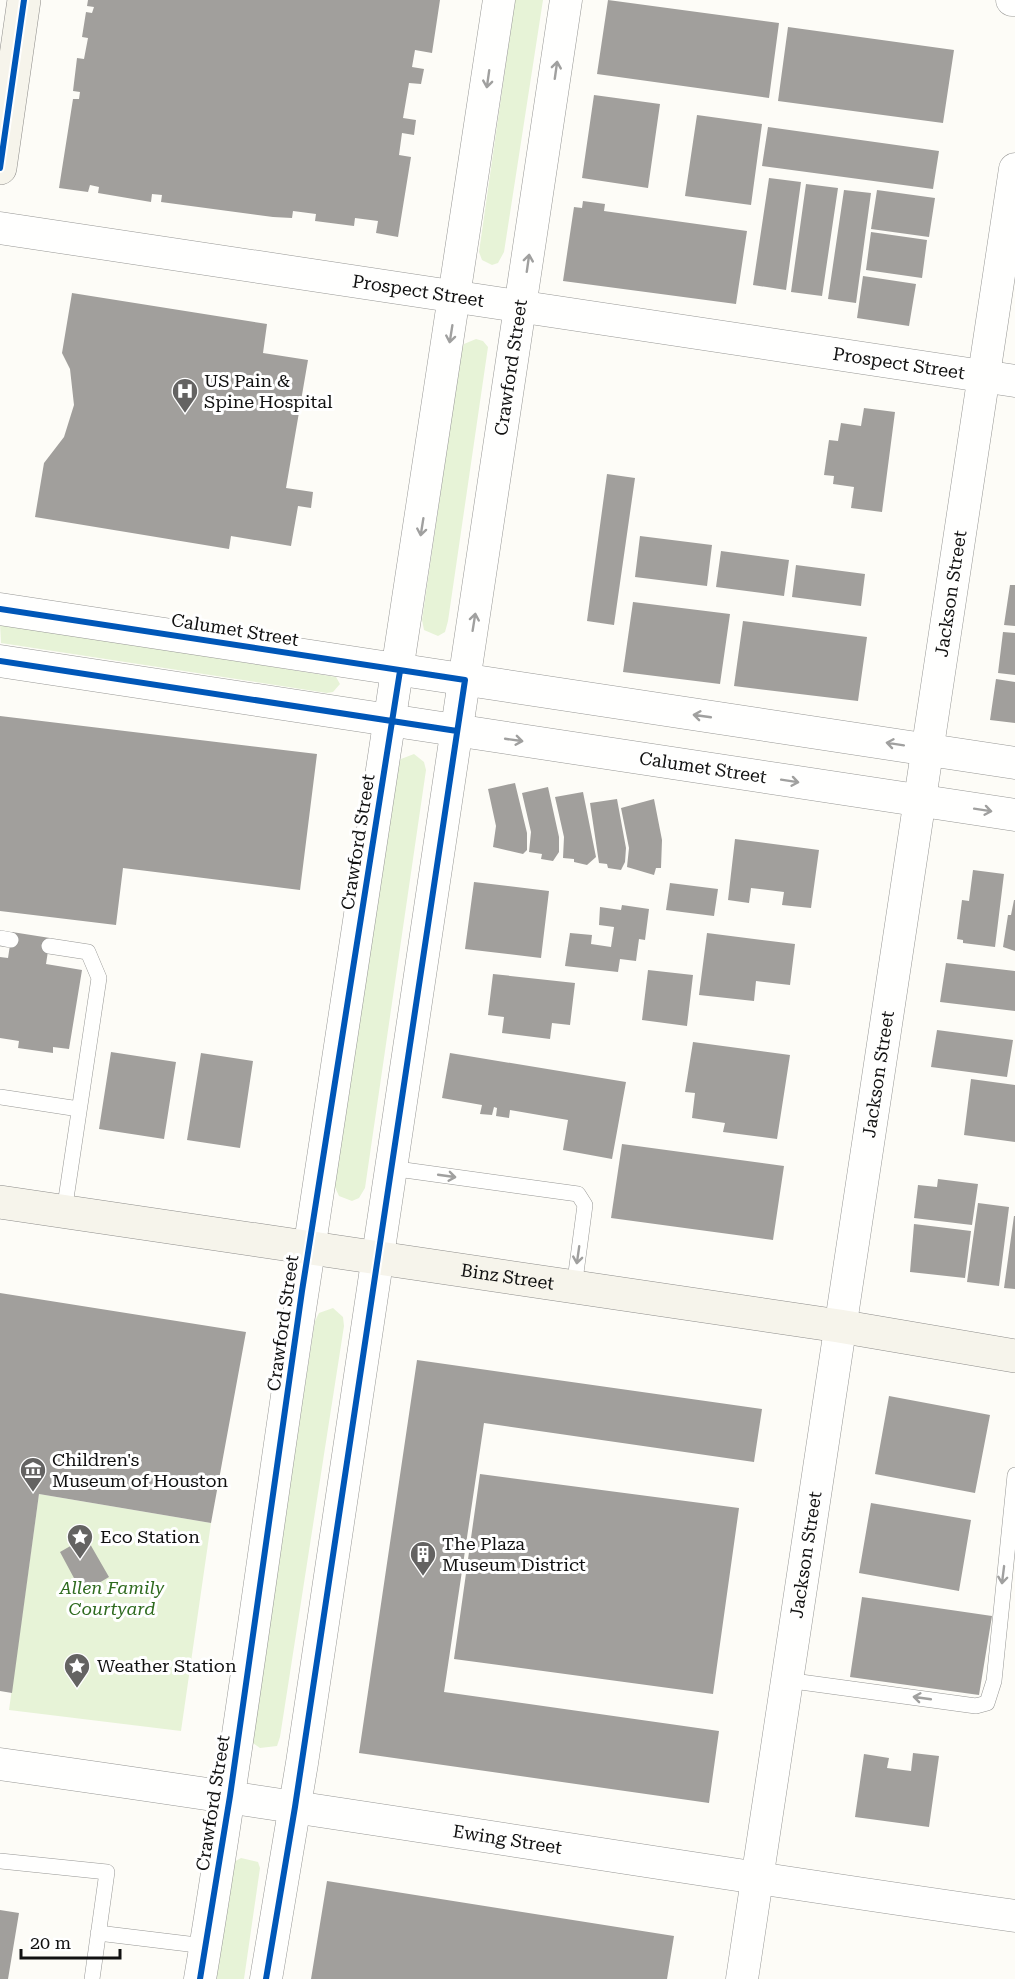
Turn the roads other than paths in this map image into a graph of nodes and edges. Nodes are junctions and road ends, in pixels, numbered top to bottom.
1 (24, 0) edge
2 (499, 0) edge
3 (566, 0) edge
4 (0, 168) edge
5 (1015, 169) edge
6 (0, 228) edge
7 (457, 299) junction
8 (521, 308) junction
9 (983, 376) junction
10 (1015, 381) edge
11 (0, 609) edge
12 (0, 661) edge
13 (400, 671) junction
14 (465, 680) junction
15 (392, 722) junction
16 (456, 731) junction
17 (927, 749) junction
18 (1015, 763) edge
19 (920, 800) junction
20 (1015, 815) edge
21 (49, 946) dead end
22 (0, 1097) edge
23 (79, 1109) junction
24 (390, 1168) junction
25 (0, 1202) edge
26 (64, 1212) junction
27 (309, 1249) junction
28 (376, 1259) junction
29 (574, 1288) junction
30 (839, 1326) junction
31 (1015, 1356) edge
32 (1015, 1475) edge
33 (786, 1680) junction
34 (0, 1764) edge
35 (230, 1796) junction
36 (295, 1807) junction
37 (0, 1861) edge
38 (757, 1879) junction
39 (1015, 1916) edge
40 (98, 1932) junction
41 (205, 1946) junction
42 (92, 1979) edge
43 (200, 1979) edge
44 (266, 1979) edge
45 (742, 1979) edge

1 - 4 main road
2 -> 7 street, Crawford Street
8 -> 3 street, Crawford Street
5 - 9 street, Jackson Street
6 - 7 street, Prospect Street
7 - 8 street, Prospect Street
7 -> 13 street, Crawford Street
8 - 9 street, Prospect Street
14 -> 8 street, Crawford Street
9 - 10 street, Prospect Street
9 - 17 street, Jackson Street
11 - 13 street, Calumet Street
12 - 15 street, Calumet Street
13 - 14 street, Calumet Street
13 - 15 street, Crawford Street
14 - 16 street, Crawford Street
17 -> 14 street, Calumet Street
15 - 16 street, Calumet Street
15 - 27 street, Crawford Street
16 -> 19 street, Calumet Street
16 - 24 street, Crawford Street
17 - 18 street, Calumet Street
17 - 19 street, Jackson Street
19 -> 20 street, Calumet Street
19 - 30 street, Jackson Street
21 - 23 lane
22 - 23 lane
23 - 26 lane
24 - 28 street, Crawford Street
24 -> 29 lane
25 - 26 main road, Binz Street
26 - 27 main road, Binz Street
27 - 28 main road, Binz Street
27 - 35 street, Crawford Street
28 - 29 main road, Binz Street
28 - 36 street, Crawford Street
29 - 30 main road, Binz Street
30 - 31 main road, Binz Street
30 - 33 street, Jackson Street
32 -> 33 lane
33 - 38 street, Jackson Street
34 - 35 street, Ewing Street
35 - 36 street, Ewing Street
35 - 41 street, Crawford Street
36 - 38 street, Ewing Street
36 - 44 street, Crawford Street
37 - 40 lane
38 - 39 street, Ewing Street
38 - 45 street, Jackson Street
40 - 41 lane
40 - 42 lane
41 - 43 street, Crawford Street

